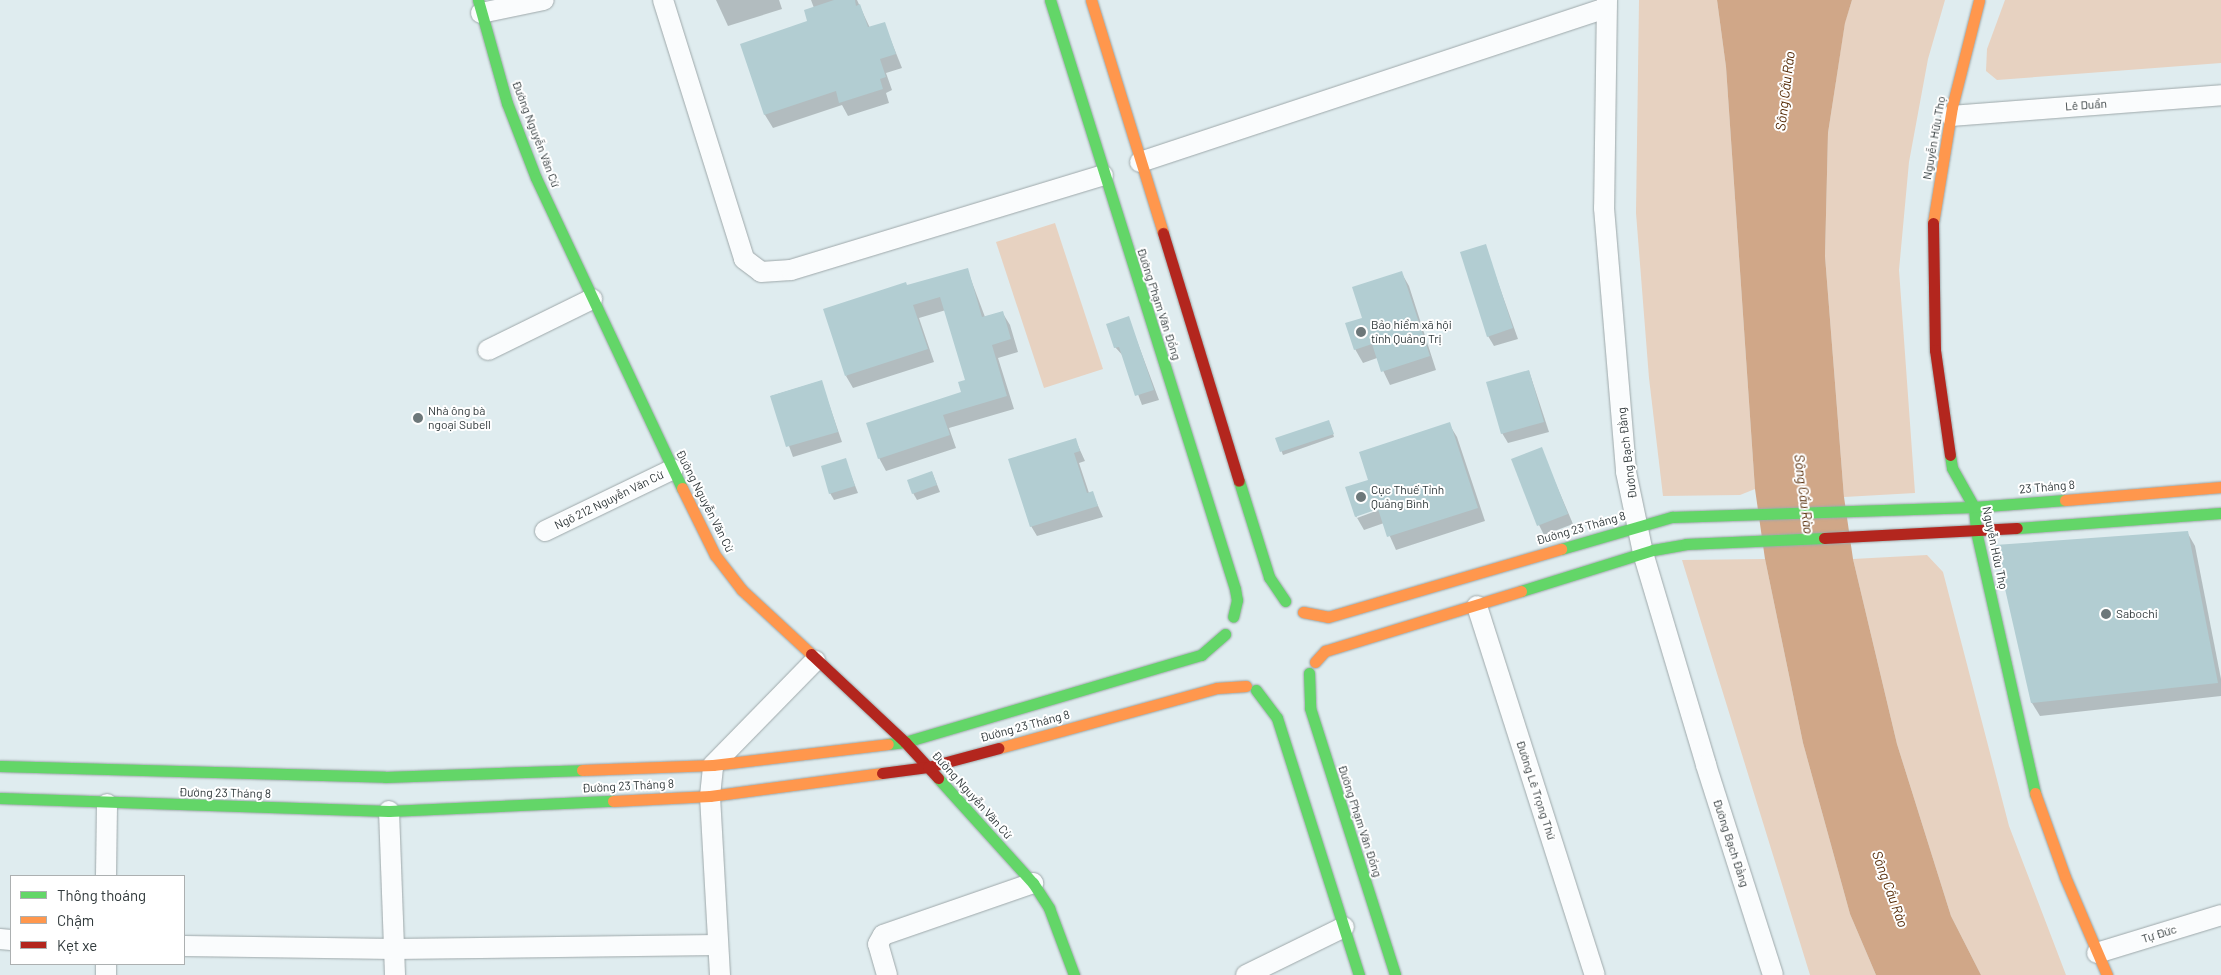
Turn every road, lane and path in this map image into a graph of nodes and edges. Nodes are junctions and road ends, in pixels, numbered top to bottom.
1 (544, 0) edge
2 (663, 0) edge
3 (1050, 0) edge
4 (1091, 0) edge
5 (1979, 0) edge
6 (1606, 4) edge
7 (480, 6) edge
8 (2221, 95) edge
9 (1950, 116) junction
10 (1131, 165) junction
11 (1103, 175) junction
12 (592, 299) junction
13 (488, 350) dead end
14 (673, 469) junction
15 (2221, 487) edge
16 (1974, 507) junction
17 (1875, 511) joint
18 (2221, 513) edge
19 (1637, 526) junction
20 (545, 531) dead end
21 (1976, 531) junction
22 (1643, 553) junction
23 (1271, 598) dead end
24 (1285, 601) junction
25 (1251, 603) dead end
26 (1477, 606) junction
27 (1303, 612) junction
28 (1233, 617) junction
29 (1313, 627) dead end
30 (1225, 634) junction
31 (1317, 642) dead end
32 (1224, 655) dead end
33 (815, 661) junction
34 (1315, 662) junction
35 (1309, 673) junction
36 (1232, 674) dead end
37 (1251, 688) junction
38 (1294, 688) dead end
39 (1271, 693) dead end
40 (905, 742) junction
41 (713, 765) junction
42 (0, 766) edge
43 (928, 767) junction
44 (710, 796) junction
45 (0, 798) edge
46 (107, 804) junction
47 (389, 811) junction
48 (106, 875) edge
49 (1033, 883) junction
50 (2221, 916) edge
51 (1344, 926) junction
52 (717, 945) junction
53 (185, 946) edge
54 (394, 949) junction
55 (2097, 953) junction
56 (394, 975) edge
57 (720, 975) edge
58 (887, 975) edge
59 (1074, 975) edge
60 (1246, 975) edge
61 (1359, 975) edge
62 (1395, 975) edge
63 (1594, 975) edge
64 (1773, 975) edge
65 (2107, 975) edge

1 - 7 street
2 - 11 street
3 - 11 street, Đường Phạm Văn Đồng
4 - 10 street, Đường Phạm Văn Đồng
5 - 9 street, Nguyễn Hữu Thọ
6 - 10 street
6 - 19 street, Đường Bạch Đằng
7 - 12 street, Đường Nguyễn Văn Cừ
8 - 9 street, Lê Duẩn
9 - 16 street, Nguyễn Hữu Thọ
10 - 11 street
10 - 24 street, Đường Phạm Văn Đồng
11 - 28 street, Đường Phạm Văn Đồng
12 - 13 street
12 - 14 street, Đường Nguyễn Văn Cừ
14 - 20 street, Ngõ 212 Nguyễn Văn Cừ
14 - 33 street, Đường Nguyễn Văn Cừ
15 - 16 street, 23 Tháng 8
16 - 17 street, 23 Tháng 8
16 - 21 street, Nguyễn Hữu Thọ
17 - 19 street, Đường 23 Tháng 8
18 - 21 street
19 - 22 street, Đường Bạch Đằng
19 - 27 street, Đường 23 Tháng 8
21 - 22 street
21 - 55 street, Nguyễn Hữu Thọ
22 - 26 street
22 - 64 street, Đường Bạch Đằng
23 - 24 street
24 - 27 street
25 - 28 street
26 - 34 street
26 - 63 street, Đường Lê Trọng Thứ
27 - 29 street
28 - 30 street
30 - 32 street
30 - 40 street, Đường 23 Tháng 8
31 - 34 street
33 - 40 street, Đường Nguyễn Văn Cừ
33 - 41 street
34 - 35 street
35 - 38 street
35 - 62 street, Đường Phạm Văn Đồng
36 - 37 street
37 - 39 street
37 - 43 street, Đường 23 Tháng 8
37 - 51 street
40 - 41 street, Đường 23 Tháng 8
40 - 43 street, Đường Nguyễn Văn Cừ
41 - 42 street, Đường 23 Tháng 8
41 - 44 street
43 - 44 street, Đường 23 Tháng 8
43 - 49 street, Đường Nguyễn Văn Cừ
44 - 47 street, Đường 23 Tháng 8
44 - 52 street
45 - 46 street, Đường 23 Tháng 8
46 - 47 street, Đường 23 Tháng 8
46 - 48 street
47 - 54 street
49 - 58 street
49 - 59 street, Đường Nguyễn Văn Cừ
50 - 55 street, Tự Đức
51 - 60 street
51 - 61 street
52 - 54 street
52 - 57 street
53 - 54 street
54 - 56 street
55 - 65 street, Nguyễn Hữu Thọ

